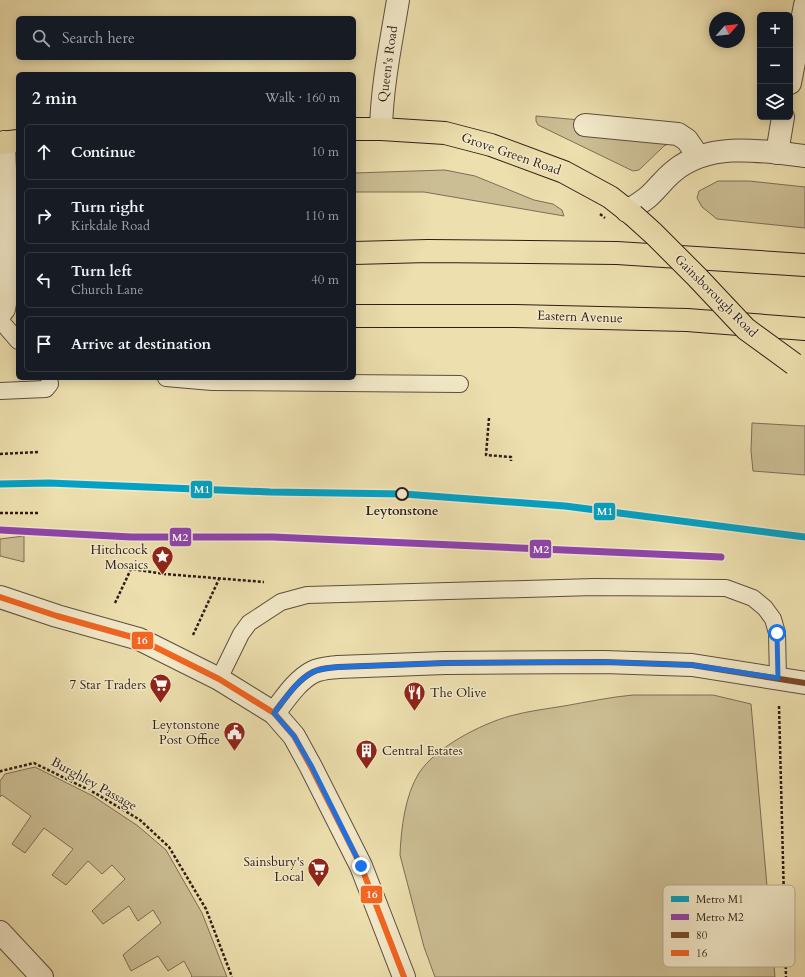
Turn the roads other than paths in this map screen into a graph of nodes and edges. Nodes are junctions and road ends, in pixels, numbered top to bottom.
1 (398, 0) edge
2 (805, 5) edge
3 (793, 67) edge
4 (783, 120) edge
5 (585, 125) dead end
6 (381, 128) junction
7 (356, 129) edge
8 (7, 142) edge
9 (777, 153) junction
10 (698, 156) junction
11 (805, 156) edge
12 (630, 213) junction
13 (356, 253) edge
14 (805, 265) edge
15 (0, 314) edge
16 (356, 316) edge
17 (0, 320) edge
18 (805, 329) edge
19 (16, 339) edge
20 (799, 367) edge
21 (49, 380) edge
22 (189, 380) edge
23 (460, 384) dead end
24 (0, 391) edge
25 (0, 597) edge
26 (778, 678) junction
27 (219, 679) junction
28 (805, 683) edge
29 (274, 713) junction
30 (0, 932) edge
31 (42, 977) edge
32 (404, 977) edge

1 - 6 street, Queen's Road
2 - 3 street
4 - 9 street
5 - 10 street
6 - 7 main road, Grove Green Road
6 - 12 main road, Grove Green Road
8 - 15 street
9 - 10 street
9 - 11 street
10 - 12 street
12 - 20 main road, Gainsborough Road, bridge
13 - 14 main road
16 - 18 main road, Eastern Avenue
17 - 19 lane
21 - 24 lane
22 - 23 lane
25 - 27 street
26 - 27 lane
26 - 28 street
26 - 29 street
27 - 29 street
29 - 32 street
30 - 31 street

